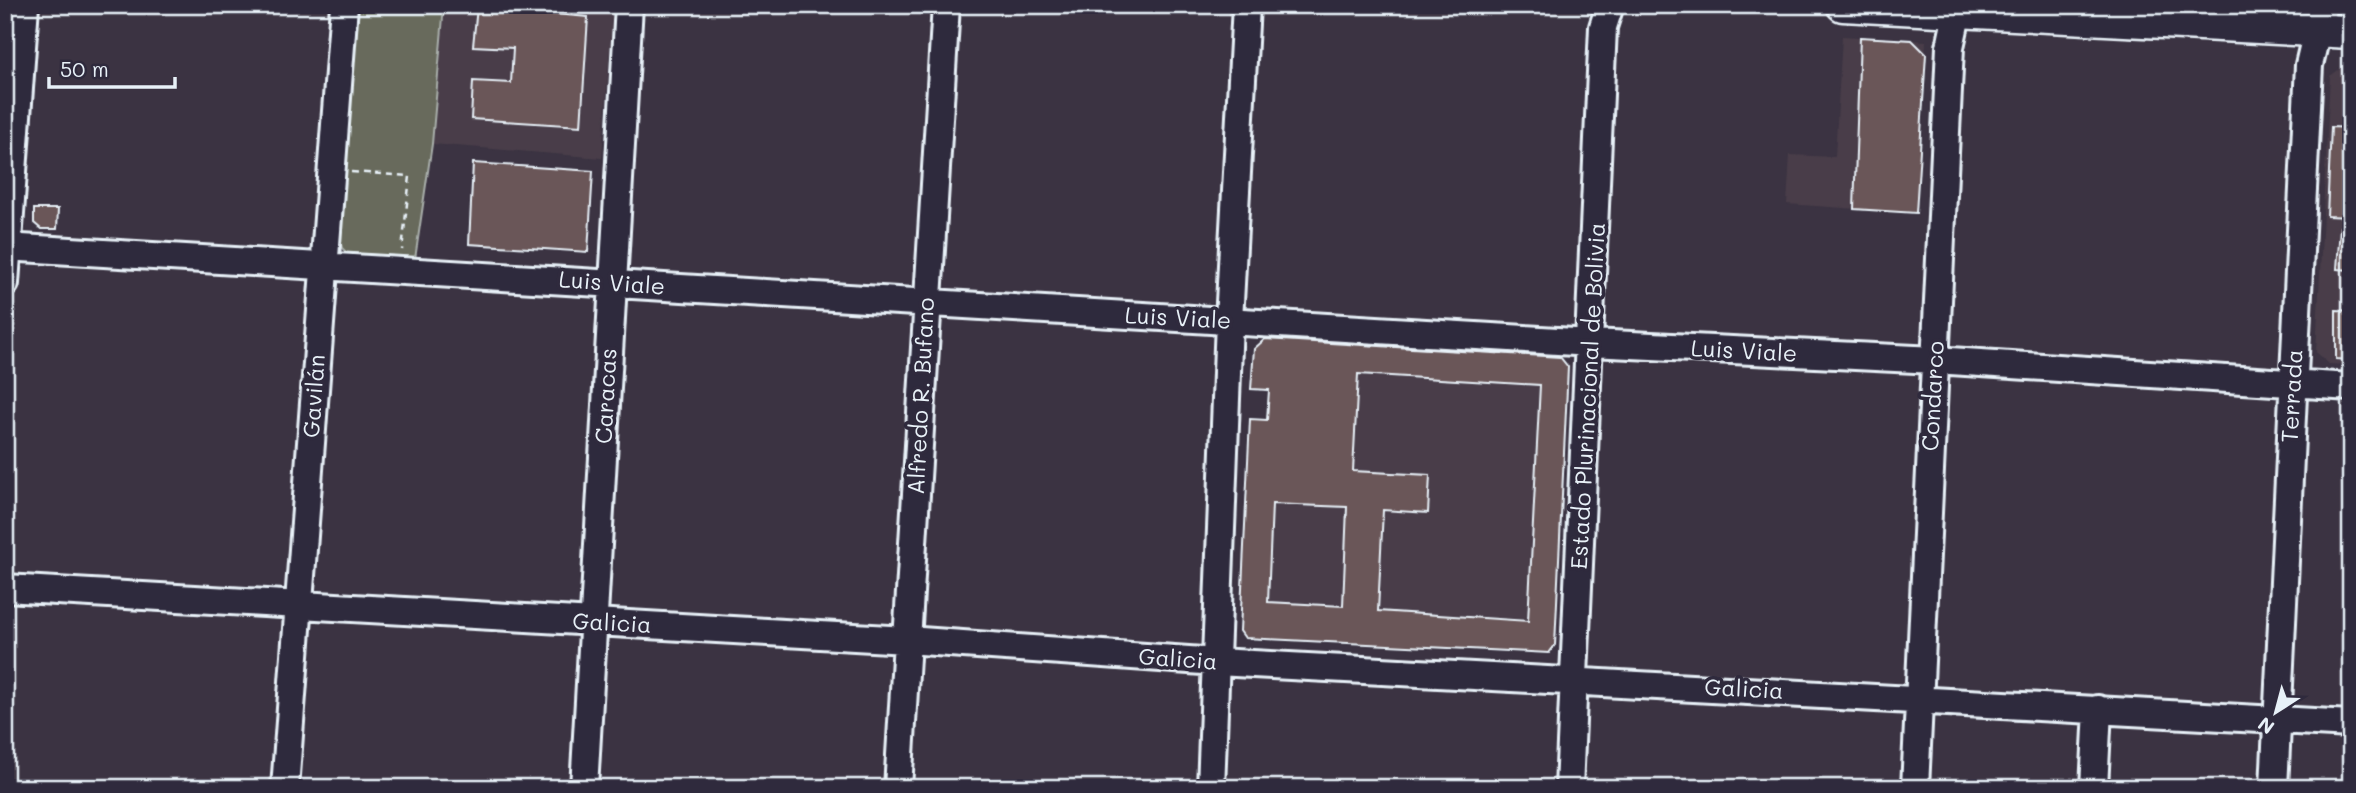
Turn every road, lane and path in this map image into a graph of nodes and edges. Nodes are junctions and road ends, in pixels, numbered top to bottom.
1 (344, 5) edge
2 (629, 5) edge
3 (946, 5) edge
4 (1246, 5) edge
5 (1610, 5) edge
6 (1843, 5) edge
7 (1958, 9) edge
8 (2319, 17) edge
9 (18, 19) edge
10 (2351, 32) edge
11 (332, 170) junction
12 (6, 247) edge
13 (324, 266) junction
14 (400, 270) junction
15 (5, 283) edge
16 (612, 283) junction
17 (927, 303) junction
18 (1229, 321) junction
19 (1591, 344) junction
20 (1935, 360) junction
21 (2293, 384) junction
22 (2351, 387) edge
23 (5, 588) edge
24 (299, 605) junction
25 (594, 622) junction
26 (907, 640) junction
27 (1217, 662) junction
28 (1574, 681) junction
29 (1919, 699) junction
30 (2098, 709) junction
31 (2277, 719) junction
32 (2351, 724) edge
33 (285, 788) edge
34 (584, 788) edge
35 (898, 788) edge
36 (1211, 788) edge
37 (1569, 788) edge
38 (1915, 788) edge
39 (2094, 788) edge
40 (2274, 788) edge

1 - 11 street, Gavilán
2 - 16 street, Caracas
3 - 17 street, Alfredo R. Bufano
4 - 18 street
5 - 19 street, Estado Plurinacional de Bolivia
6 - 7 main road
7 - 8 main road
7 - 20 street, Condarco
8 - 10 main road
8 - 21 street, Terrada
9 - 12 street
11 - 13 street, Gavilán
11 - 14 path
12 - 13 street, Luis Viale
12 - 15 street
13 - 14 street, Luis Viale
13 - 24 street, Gavilán
14 - 16 street, Luis Viale
16 - 17 street, Luis Viale
16 - 25 street, Caracas
17 - 18 street, Luis Viale
17 - 26 street, Alfredo R. Bufano
18 - 19 street, Luis Viale
18 - 27 street
19 - 20 street, Luis Viale
19 - 28 street, Estado Plurinacional de Bolivia
20 - 21 street, Luis Viale
20 - 29 street, Condarco
21 - 22 street, Luis Viale
21 - 31 street, Terrada
23 - 24 street, Galicia
24 - 25 street, Galicia
24 - 33 street, Gavilán
25 - 26 street, Galicia
25 - 34 street, Caracas
26 - 27 street, Galicia
26 - 35 street, Alfredo R. Bufano
27 - 28 street, Galicia
27 - 36 street
28 - 29 street, Galicia
28 - 37 street, Estado Plurinacional de Bolivia
29 - 30 street, Galicia
29 - 38 street, Condarco
30 - 31 street, Galicia
30 - 39 street
31 - 32 street, Galicia
31 - 40 street, Terrada

